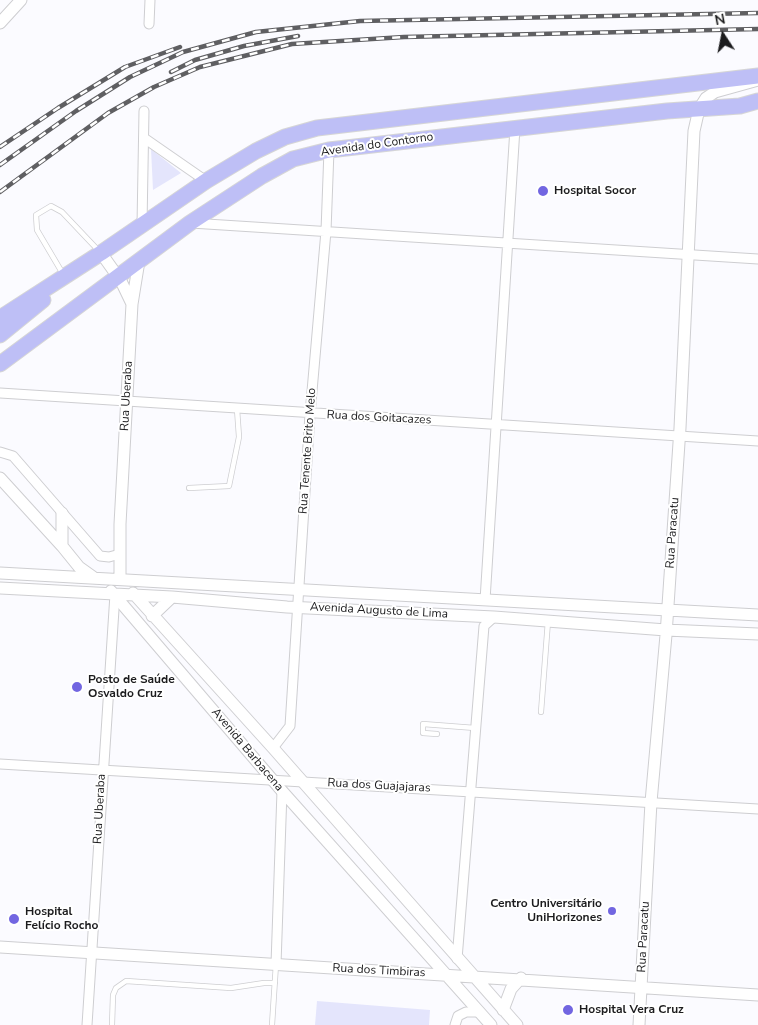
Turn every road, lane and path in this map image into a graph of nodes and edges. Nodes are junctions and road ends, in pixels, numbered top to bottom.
1 (20, 0) edge
2 (150, 0) edge
3 (0, 23) edge
4 (149, 24) dead end
5 (758, 76) edge
6 (758, 80) edge
7 (758, 101) edge
8 (700, 109) junction
9 (144, 111) dead end
10 (515, 128) junction
11 (144, 138) junction
12 (329, 150) junction
13 (206, 181) junction
14 (190, 223) junction
15 (142, 225) junction
16 (326, 232) junction
17 (506, 243) junction
18 (101, 253) junction
19 (687, 255) junction
20 (758, 259) edge
21 (139, 261) junction
22 (65, 276) junction
23 (118, 276) junction
24 (132, 304) junction
25 (0, 318) edge
26 (0, 335) edge
27 (0, 364) edge
28 (0, 394) edge
29 (127, 400) junction
30 (237, 409) junction
31 (310, 414) junction
32 (496, 425) junction
33 (679, 436) junction
34 (758, 441) edge
35 (0, 452) edge
36 (0, 478) edge
37 (189, 488) dead end
38 (62, 513) junction
39 (62, 546) junction
40 (120, 554) junction
41 (72, 558) junction
42 (0, 573) edge
43 (56, 576) junction
44 (93, 577) junction
45 (120, 578) junction
46 (0, 588) edge
47 (299, 590) junction
48 (115, 594) junction
49 (135, 595) junction
50 (172, 597) junction
51 (485, 600) junction
52 (298, 607) junction
53 (668, 611) junction
54 (758, 615) edge
55 (152, 616) junction
56 (494, 617) junction
57 (548, 621) junction
58 (666, 630) junction
59 (758, 634) edge
60 (541, 712) dead end
61 (475, 728) junction
62 (437, 734) dead end
63 (273, 748) junction
64 (0, 764) edge
65 (102, 770) junction
66 (272, 779) junction
67 (301, 781) junction
68 (282, 791) junction
69 (471, 791) junction
70 (651, 802) junction
71 (758, 809) edge
72 (0, 947) edge
73 (92, 952) junction
74 (457, 959) junction
75 (276, 964) junction
76 (444, 974) junction
77 (476, 976) junction
78 (521, 978) junction
79 (275, 983) junction
80 (641, 986) junction
81 (758, 995) edge
82 (503, 1010) junction
83 (480, 1012) junction
84 (87, 1025) edge
85 (112, 1025) edge
86 (272, 1025) edge
87 (454, 1025) edge
88 (491, 1025) edge
89 (517, 1025) edge
90 (639, 1025) edge

1 - 3 main road
2 - 4 street
5 - 13 highway, Avenida do Contorno
6 - 8 main road, Rua Paracatu
7 - 8 highway, Avenida do Contorno
8 - 10 highway, Avenida do Contorno
8 - 19 main road, Rua Paracatu
9 - 11 street
10 - 12 highway, Avenida do Contorno
10 - 17 street
11 - 13 street
11 - 15 street
12 - 14 highway, Avenida do Contorno
12 - 16 street, Rua Tenente Brito Melo
13 - 15 highway, Avenida do Contorno
14 - 16 street
14 - 21 highway, Avenida do Contorno
15 - 18 highway, Avenida do Contorno
16 - 17 street
16 - 31 street, Rua Tenente Brito Melo
17 - 19 street
17 - 32 street
18 - 22 highway, Avenida do Contorno
18 - 22 lane
18 - 23 main road, Rua Uberaba
18 - 26 highway
19 - 20 street
19 - 33 main road, Rua Paracatu
21 - 23 highway, Avenida do Contorno
21 - 24 main road, Rua Uberaba
22 - 25 highway, Avenida do Contorno
23 - 24 main road, Rua Uberaba
23 - 27 highway, Avenida do Contorno
24 - 29 main road, Rua Uberaba
28 - 29 street, Rua dos Goitacazes
29 - 30 street, Rua dos Goitacazes
29 - 40 main road, Rua Uberaba
30 - 31 street, Rua dos Goitacazes
30 - 37 lane
31 - 32 street, Rua dos Goitacazes
31 - 47 street, Rua Tenente Brito Melo
32 - 33 street, Rua dos Goitacazes
32 - 51 street
33 - 34 street, Rua dos Goitacazes
33 - 53 main road, Rua Paracatu
35 - 38 street
36 - 39 main road, Avenida Barbacena
38 - 39 main road
38 - 40 street
39 - 41 main road, Avenida Barbacena
40 - 45 main road, Rua Uberaba
41 - 43 main road
41 - 44 main road, Avenida Barbacena
42 - 43 main road, Avenida Augusto de Lima
43 - 44 main road, Avenida Augusto de Lima
44 - 45 main road, Avenida Augusto de Lima
44 - 48 main road, Avenida Barbacena
45 - 47 main road, Avenida Augusto de Lima
45 - 49 main road, Avenida Barbacena
46 - 48 main road, Avenida Augusto de Lima
47 - 51 main road, Avenida Augusto de Lima
47 - 52 street, Rua Tenente Brito Melo
48 - 49 main road, Avenida Augusto de Lima
48 - 65 street, Rua Uberaba
48 - 66 main road, Avenida Barbacena
49 - 50 main road, Avenida Augusto de Lima
49 - 55 main road, Avenida Barbacena
50 - 52 main road, Avenida Augusto de Lima
50 - 55 main road
51 - 53 main road, Avenida Augusto de Lima
52 - 56 main road, Avenida Augusto de Lima
52 - 63 street, Rua Tenente Brito Melo
53 - 54 main road, Avenida Augusto de Lima
53 - 58 main road, Rua Paracatu
55 - 63 main road, Avenida Barbacena
56 - 57 main road, Avenida Augusto de Lima
56 - 61 street
57 - 58 main road, Avenida Augusto de Lima
57 - 60 lane
58 - 59 main road, Avenida Augusto de Lima
58 - 70 main road, Rua Paracatu
61 - 62 lane
61 - 69 street
63 - 67 main road, Avenida Barbacena
64 - 65 street, Rua dos Guajajaras
65 - 66 street, Rua dos Guajajaras
65 - 73 street, Rua Uberaba
66 - 67 street, Rua dos Guajajaras
66 - 68 main road, Avenida Barbacena
67 - 68 main road
67 - 69 street, Rua dos Guajajaras
67 - 74 main road, Avenida Barbacena
68 - 75 street
68 - 76 main road, Avenida Barbacena
69 - 70 street, Rua dos Guajajaras
69 - 74 street
70 - 71 street, Rua dos Guajajaras
70 - 80 main road, Rua Paracatu
72 - 73 main road, Rua dos Timbiras
73 - 75 main road, Rua dos Timbiras
73 - 84 street, Rua Uberaba
74 - 77 main road, Avenida Barbacena
75 - 76 main road, Rua dos Timbiras
75 - 79 lane
76 - 77 main road, Rua dos Timbiras
76 - 83 main road, Avenida Barbacena
77 - 78 main road, Rua dos Timbiras
77 - 82 main road, Avenida Barbacena
78 - 80 main road, Rua dos Timbiras
78 - 82 main road
79 - 85 lane
79 - 86 lane
80 - 81 main road, Rua dos Timbiras
80 - 90 main road, Rua Paracatu
82 - 89 main road, Avenida Barbacena
83 - 87 street
83 - 88 main road, Avenida Barbacena

